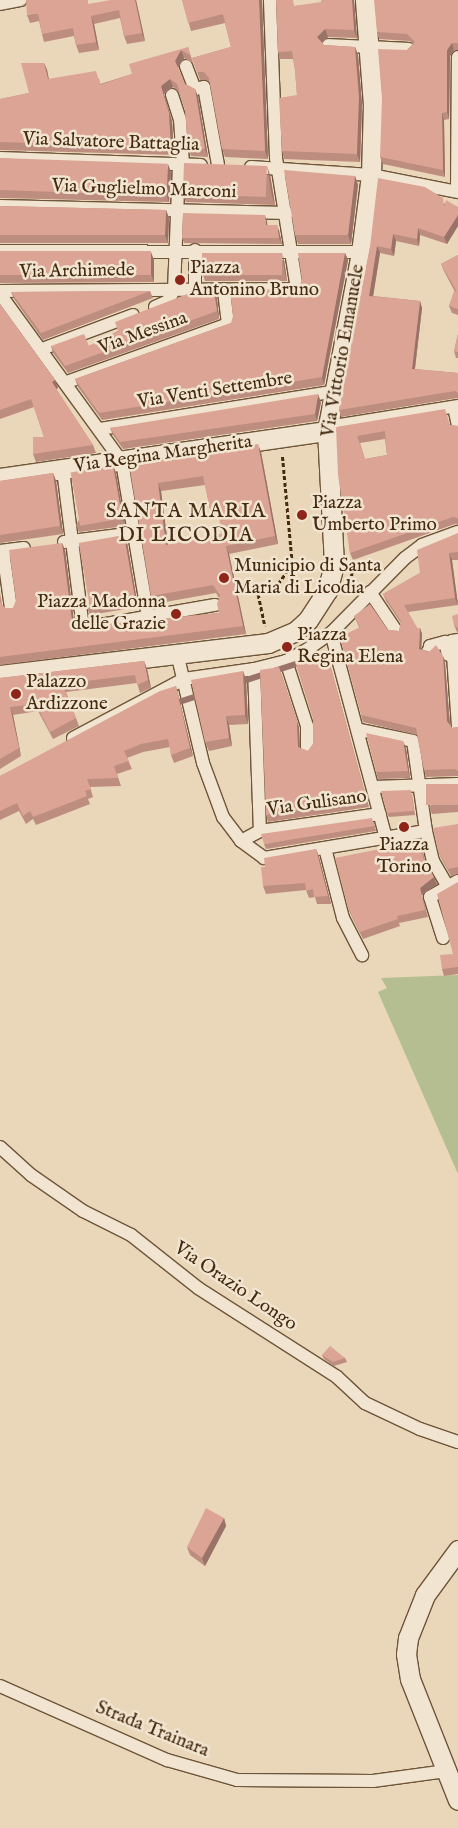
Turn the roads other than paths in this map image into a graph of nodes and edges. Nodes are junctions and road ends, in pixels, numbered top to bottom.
1 (21, 0) edge
2 (270, 0) edge
3 (365, 0) edge
4 (0, 4) edge
5 (328, 44) edge
6 (369, 47) junction
7 (409, 49) edge
8 (458, 57) edge
9 (186, 66) dead end
10 (172, 95) dead end
11 (457, 121) edge
12 (0, 158) edge
13 (181, 164) junction
14 (218, 166) junction
15 (279, 168) junction
16 (457, 171) edge
17 (370, 175) junction
18 (457, 191) edge
19 (0, 206) edge
20 (177, 210) junction
21 (286, 213) junction
22 (176, 247) junction
23 (200, 250) junction
24 (292, 250) junction
25 (0, 251) edge
26 (360, 252) junction
27 (224, 289) junction
28 (174, 290) junction
29 (201, 290) junction
30 (0, 293) edge
31 (42, 348) junction
32 (66, 382) junction
33 (336, 391) junction
34 (456, 406) edge
35 (458, 426) edge
36 (100, 429) junction
37 (327, 429) junction
38 (122, 462) junction
39 (63, 470) junction
40 (0, 478) edge
41 (458, 532) edge
42 (134, 534) junction
43 (72, 541) junction
44 (2, 551) edge
45 (370, 592) junction
46 (215, 605) edge
47 (11, 609) edge
48 (147, 613) junction
49 (398, 632) edge
50 (331, 633) junction
51 (458, 640) edge
52 (428, 652) edge
53 (177, 653) junction
54 (453, 662) junction
55 (288, 666) junction
56 (1, 673) edge
57 (254, 673) junction
58 (185, 685) junction
59 (458, 727) edge
60 (360, 730) junction
61 (62, 744) edge
62 (308, 750) edge
63 (458, 784) edge
64 (421, 785) junction
65 (374, 787) junction
66 (381, 816) junction
67 (260, 831) junction
68 (426, 834) junction
69 (384, 838) junction
70 (241, 841) junction
71 (325, 848) junction
72 (453, 884) edge
73 (443, 938) dead end
74 (362, 955) dead end
75 (0, 1148) edge
76 (458, 1442) edge
77 (458, 1550) edge
78 (0, 1686) edge
79 (446, 1771) junction
80 (458, 1800) edge

1 - 4 street
2 - 15 street
3 - 6 street, Via Vittorio Emanuele
5 - 6 street
6 - 7 street
6 - 17 street, Via Vittorio Emanuele
8 - 11 street
9 - 14 street
10 - 13 street
11 - 16 street
12 - 13 street, Via Salvatore Battaglia
13 - 14 street, Via Salvatore Battaglia
13 - 20 street
14 - 15 street, Via Salvatore Battaglia
15 - 17 street, Via Salvatore Battaglia
15 - 21 street
16 - 18 street
17 - 18 street, Via Salvatore Battaglia
17 - 26 street, Via Vittorio Emanuele
19 - 20 street, Via Guglielmo Marconi
20 - 21 street, Via Guglielmo Marconi
20 - 22 street
21 - 24 street
22 - 23 street
22 - 25 street
22 - 28 street
23 - 24 street
23 - 29 street
24 - 26 street
24 - 27 street
26 - 33 street, Via Vittorio Emanuele
27 - 29 street
27 - 32 street, Via Messina
28 - 29 street, Via Archimede
28 - 30 street, Via Archimede
28 - 31 street
30 - 31 street
31 - 32 street
32 - 36 street
33 - 36 street, Via Venti Settembre
33 - 37 street, Via Vittorio Emanuele
34 - 35 street
34 - 37 street
36 - 38 street
37 - 38 street, Via Regina Margherita
37 - 53 street, Via Vittorio Emanuele
38 - 39 street, Via Regina Margherita
38 - 42 street
39 - 40 street, Via Regina Margherita
39 - 43 street
41 - 45 street
42 - 43 street
42 - 48 street
43 - 44 street
43 - 48 street
44 - 47 street
45 - 49 street
45 - 50 street
46 - 48 street
50 - 55 street
50 - 60 street
51 - 54 street
52 - 54 street
53 - 56 street, Via Vittorio Emanuele
53 - 58 street
54 - 59 street
55 - 57 street
55 - 62 street
57 - 58 street
57 - 67 street
58 - 61 street
58 - 70 street
60 - 64 street
60 - 65 street
63 - 64 street
64 - 65 street
64 - 68 street
65 - 66 street
66 - 67 street, Via Gulisano
66 - 69 street
67 - 70 street, Via Gulisano
68 - 69 street
68 - 72 street
69 - 71 street
70 - 71 street
71 - 74 street
72 - 73 street
75 - 76 street, Via Orazio Longo
77 - 79 street
78 - 79 street, Strada Trainara
79 - 80 street

